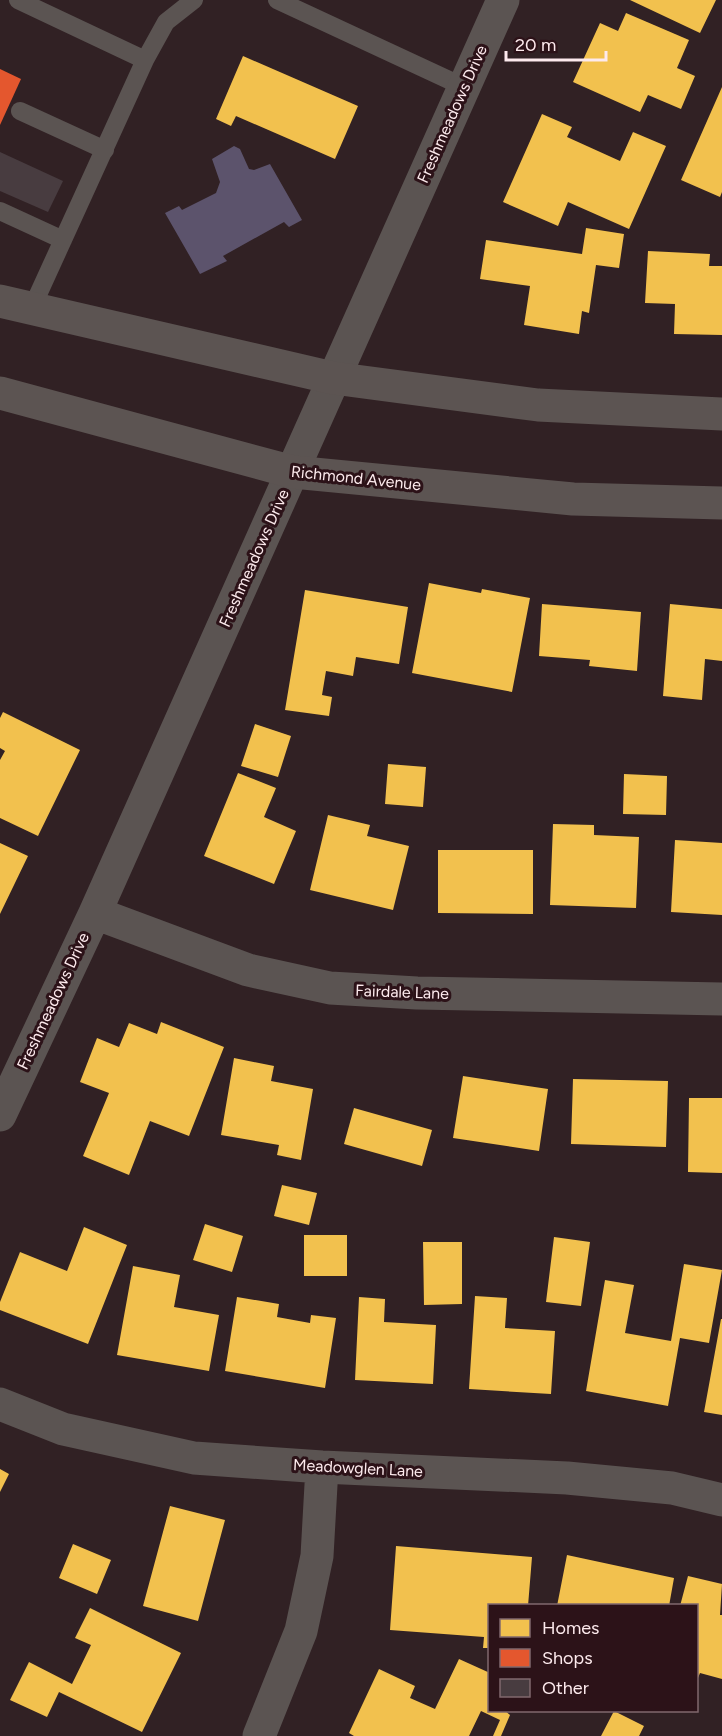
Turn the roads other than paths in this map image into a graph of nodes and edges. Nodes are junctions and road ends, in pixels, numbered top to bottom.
1 (18, 0) edge
2 (194, 0) edge
3 (277, 0) edge
4 (503, 0) edge
5 (145, 60) junction
6 (464, 87) junction
7 (20, 111) dead end
8 (105, 150) junction
9 (0, 211) edge
10 (63, 240) junction
11 (0, 301) edge
12 (31, 310) junction
13 (333, 378) junction
14 (0, 393) edge
15 (722, 414) edge
16 (293, 472) junction
17 (722, 503) edge
18 (94, 913) junction
19 (722, 999) edge
20 (0, 1114) edge
21 (0, 1404) edge
22 (322, 1467) junction
23 (722, 1500) edge
24 (259, 1736) edge

1 - 5 lane
2 - 5 lane
3 - 6 lane
4 - 6 street, Freshmeadows Drive
5 - 8 lane
6 - 13 street, Freshmeadows Drive
7 - 8 lane
8 - 10 lane
9 - 10 lane
10 - 12 lane
11 - 12 main road
12 - 13 main road
13 - 15 main road
13 - 16 street, Freshmeadows Drive
14 - 16 main road, Richmond Avenue
16 - 17 main road, Richmond Avenue
16 - 18 street, Freshmeadows Drive
18 - 19 street, Fairdale Lane
18 - 20 street, Freshmeadows Drive
21 - 22 street, Meadowglen Lane
22 - 23 street, Meadowglen Lane
22 - 24 street

